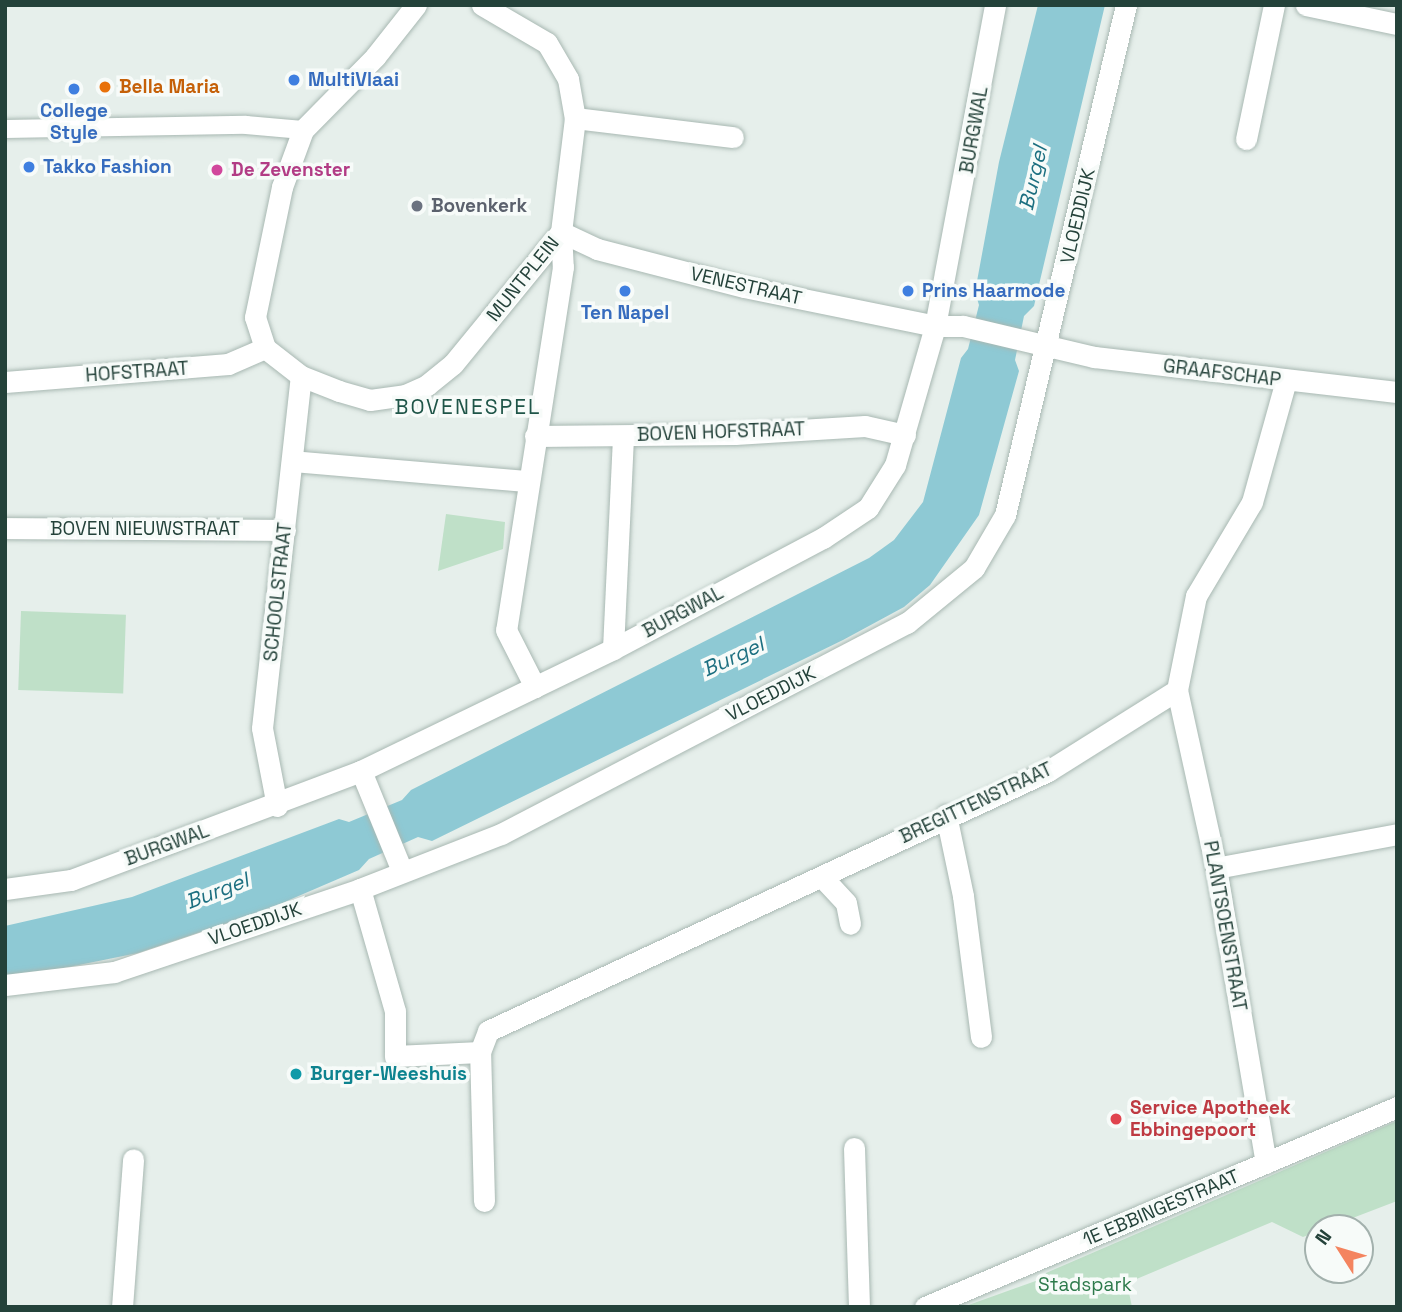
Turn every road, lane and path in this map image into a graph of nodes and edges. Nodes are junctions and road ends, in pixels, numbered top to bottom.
1 (416, 5) edge
2 (482, 5) edge
3 (995, 5) edge
4 (1126, 5) edge
5 (1274, 5) edge
6 (1306, 5) edge
7 (1397, 24) edge
8 (575, 118) junction
9 (5, 129) edge
10 (303, 130) junction
11 (733, 137) dead end
12 (1246, 139) dead end
13 (561, 232) junction
14 (935, 326) junction
15 (964, 326) joint
16 (1049, 346) junction
17 (265, 348) junction
18 (301, 376) junction
19 (1286, 380) junction
20 (5, 382) edge
21 (1397, 392) edge
22 (905, 435) junction
23 (535, 436) junction
24 (622, 436) junction
25 (292, 461) junction
26 (527, 481) junction
27 (5, 528) edge
28 (285, 530) junction
29 (613, 649) junction
30 (535, 687) junction
31 (1177, 690) junction
32 (360, 771) junction
33 (277, 806) junction
34 (946, 815) junction
35 (1397, 834) edge
36 (398, 863) junction
37 (1216, 868) junction
38 (822, 877) junction
39 (5, 889) edge
40 (360, 889) junction
41 (850, 924) dead end
42 (5, 985) edge
43 (981, 1037) dead end
44 (480, 1052) junction
45 (1397, 1107) edge
46 (853, 1148) dead end
47 (133, 1159) dead end
48 (1266, 1163) junction
49 (484, 1201) dead end
50 (122, 1307) edge
51 (859, 1307) edge
52 (925, 1307) edge

1 - 10 street
2 - 8 street
3 - 14 street, BURGWAL
4 - 16 street, VLOEDDIJK
5 - 12 street
6 - 7 street
8 - 11 street
8 - 13 street
9 - 10 street
10 - 17 street
13 - 14 street, VENESTRAAT
13 - 18 street, MUNTPLEIN
13 - 23 street, MUNTPLEIN
14 - 15 street, VENESTRAAT
14 - 22 street, BURGWAL
15 - 16 street, GRAAFSCHAP
16 - 19 street, GRAAFSCHAP
16 - 36 street, VLOEDDIJK
17 - 18 street, MUNTPLEIN
17 - 20 street, HOFSTRAAT
18 - 25 street, SCHOOLSTRAAT
19 - 21 street, GRAAFSCHAP
19 - 31 street
22 - 24 street, BOVEN HOFSTRAAT
22 - 29 street, BURGWAL
23 - 24 street, BOVEN HOFSTRAAT
23 - 26 street, MUNTPLEIN
24 - 29 street
25 - 26 street
25 - 28 street, SCHOOLSTRAAT
26 - 30 street, MUNTPLEIN
27 - 28 street, BOVEN NIEUWSTRAAT
28 - 33 street, SCHOOLSTRAAT
29 - 30 street, BURGWAL
30 - 32 street, BURGWAL
31 - 34 street, BREGITTENSTRAAT
31 - 37 street, PLANTSOENSTRAAT
32 - 33 street, BURGWAL
32 - 36 street
33 - 39 street, BURGWAL
34 - 38 street, BREGITTENSTRAAT
34 - 43 street
35 - 37 street
36 - 40 street, VLOEDDIJK
37 - 48 street, PLANTSOENSTRAAT
38 - 41 street
38 - 44 street, BREGITTENSTRAAT
40 - 42 street, VLOEDDIJK
40 - 44 street
44 - 49 street
45 - 48 street, 1E EBBINGESTRAAT
46 - 51 street
47 - 50 street
48 - 52 street, 1E EBBINGESTRAAT

